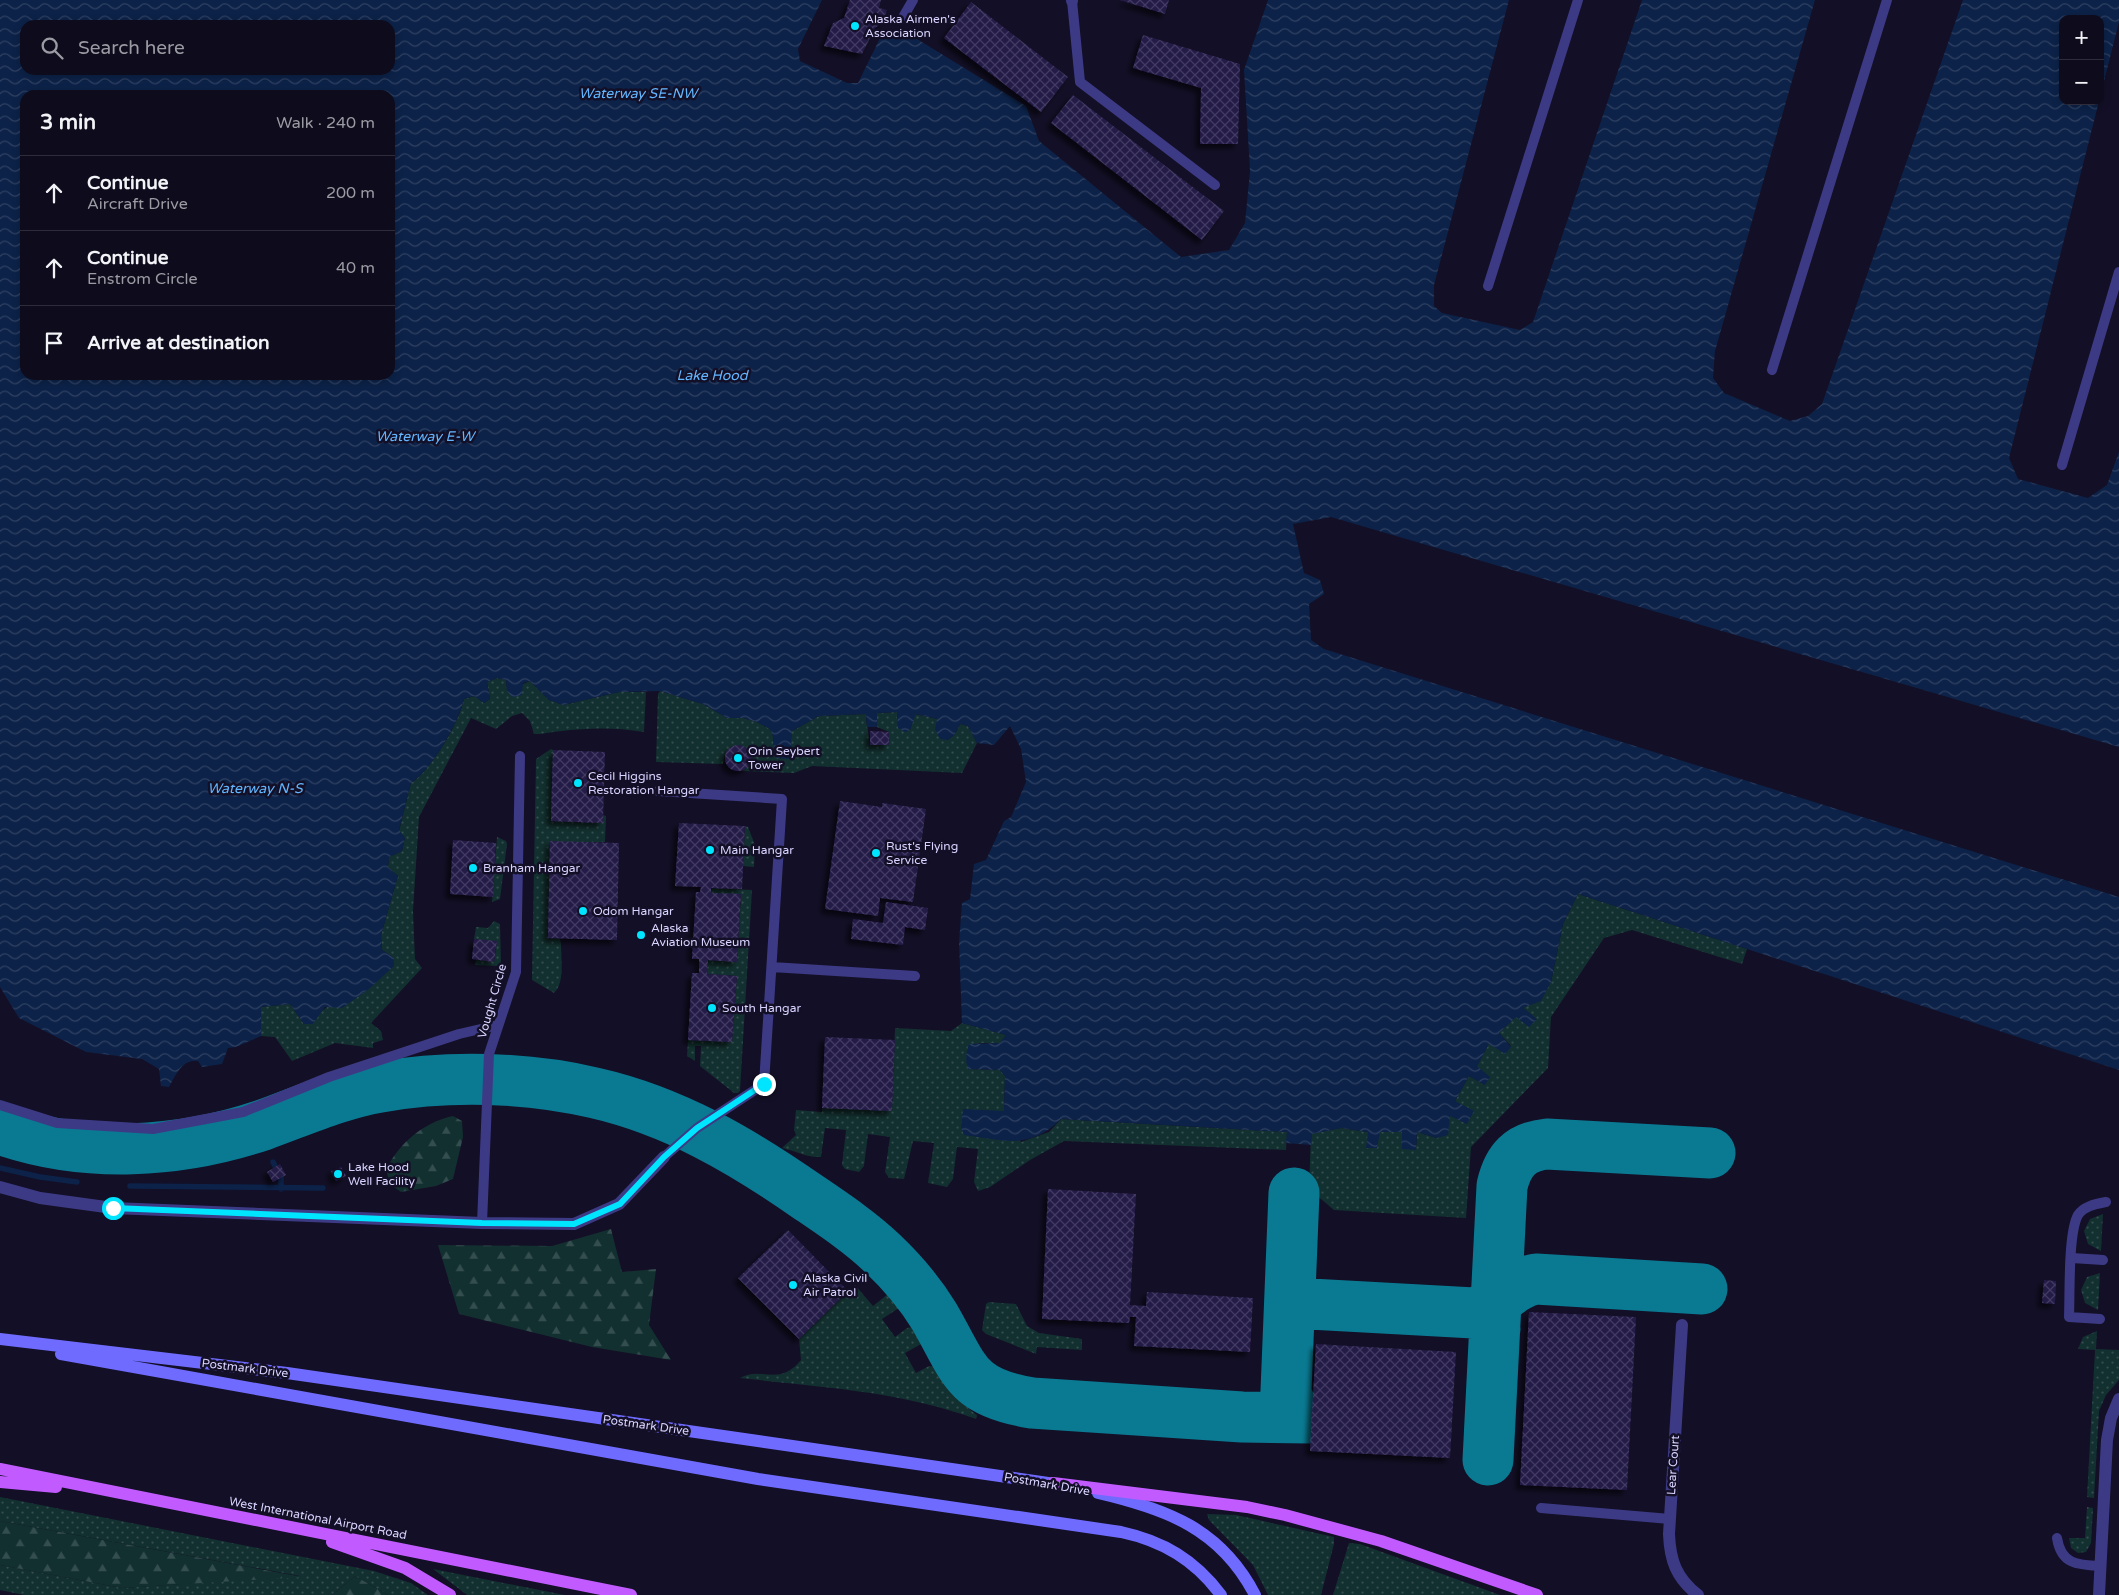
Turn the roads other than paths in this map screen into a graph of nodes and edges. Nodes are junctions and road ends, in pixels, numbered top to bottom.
1 (913, 0) edge
2 (1072, 0) edge
3 (1578, 0) edge
4 (1887, 0) edge
5 (902, 19) dead end
6 (1216, 185) dead end
7 (2119, 272) edge
8 (1488, 286) dead end
9 (1772, 370) dead end
10 (2062, 465) dead end
11 (520, 756) dead end
12 (658, 791) dead end
13 (772, 967) junction
14 (914, 976) dead end
15 (498, 1025) junction
16 (0, 1105) edge
17 (664, 1157) joint
18 (0, 1187) edge
19 (2106, 1202) dead end
20 (482, 1223) junction
21 (2072, 1258) junction
22 (2103, 1260) dead end
23 (2100, 1319) dead end
24 (1682, 1325) dead end
25 (0, 1341) edge
26 (2119, 1399) edge
27 (0, 1469) edge
28 (0, 1482) edge
29 (1053, 1483) junction
30 (113, 1491) junction
31 (1541, 1508) dead end
32 (1670, 1518) junction
33 (281, 1525) junction
34 (2056, 1538) dead end
35 (2100, 1566) junction
36 (450, 1595) edge
37 (631, 1595) edge
38 (1220, 1595) edge
39 (1256, 1595) edge
40 (1537, 1595) edge
41 (1698, 1595) edge
42 (2099, 1595) edge

1 - 5 lane
2 - 6 lane
3 - 8 lane
4 - 9 lane
7 - 10 lane
11 - 15 lane, Vought Circle
12 - 13 lane
13 - 14 lane
13 - 17 lane
15 - 16 lane
15 - 20 lane, Vought Circle
17 - 20 street
18 - 20 street
19 - 21 lane
21 - 22 lane
21 - 23 lane
24 - 32 street, Lear Court
25 - 29 street, Postmark Drive
25 - 38 street, Postmark Drive
26 - 35 street
27 - 30 main road, West International Airport Road
28 - 30 main road
29 - 39 street, Postmark Drive
29 - 40 main road
30 - 33 main road, West International Airport Road
31 - 32 lane
32 - 41 street, Lear Court
33 - 36 main road
33 - 37 main road, West International Airport Road
34 - 35 lane
35 - 42 street

